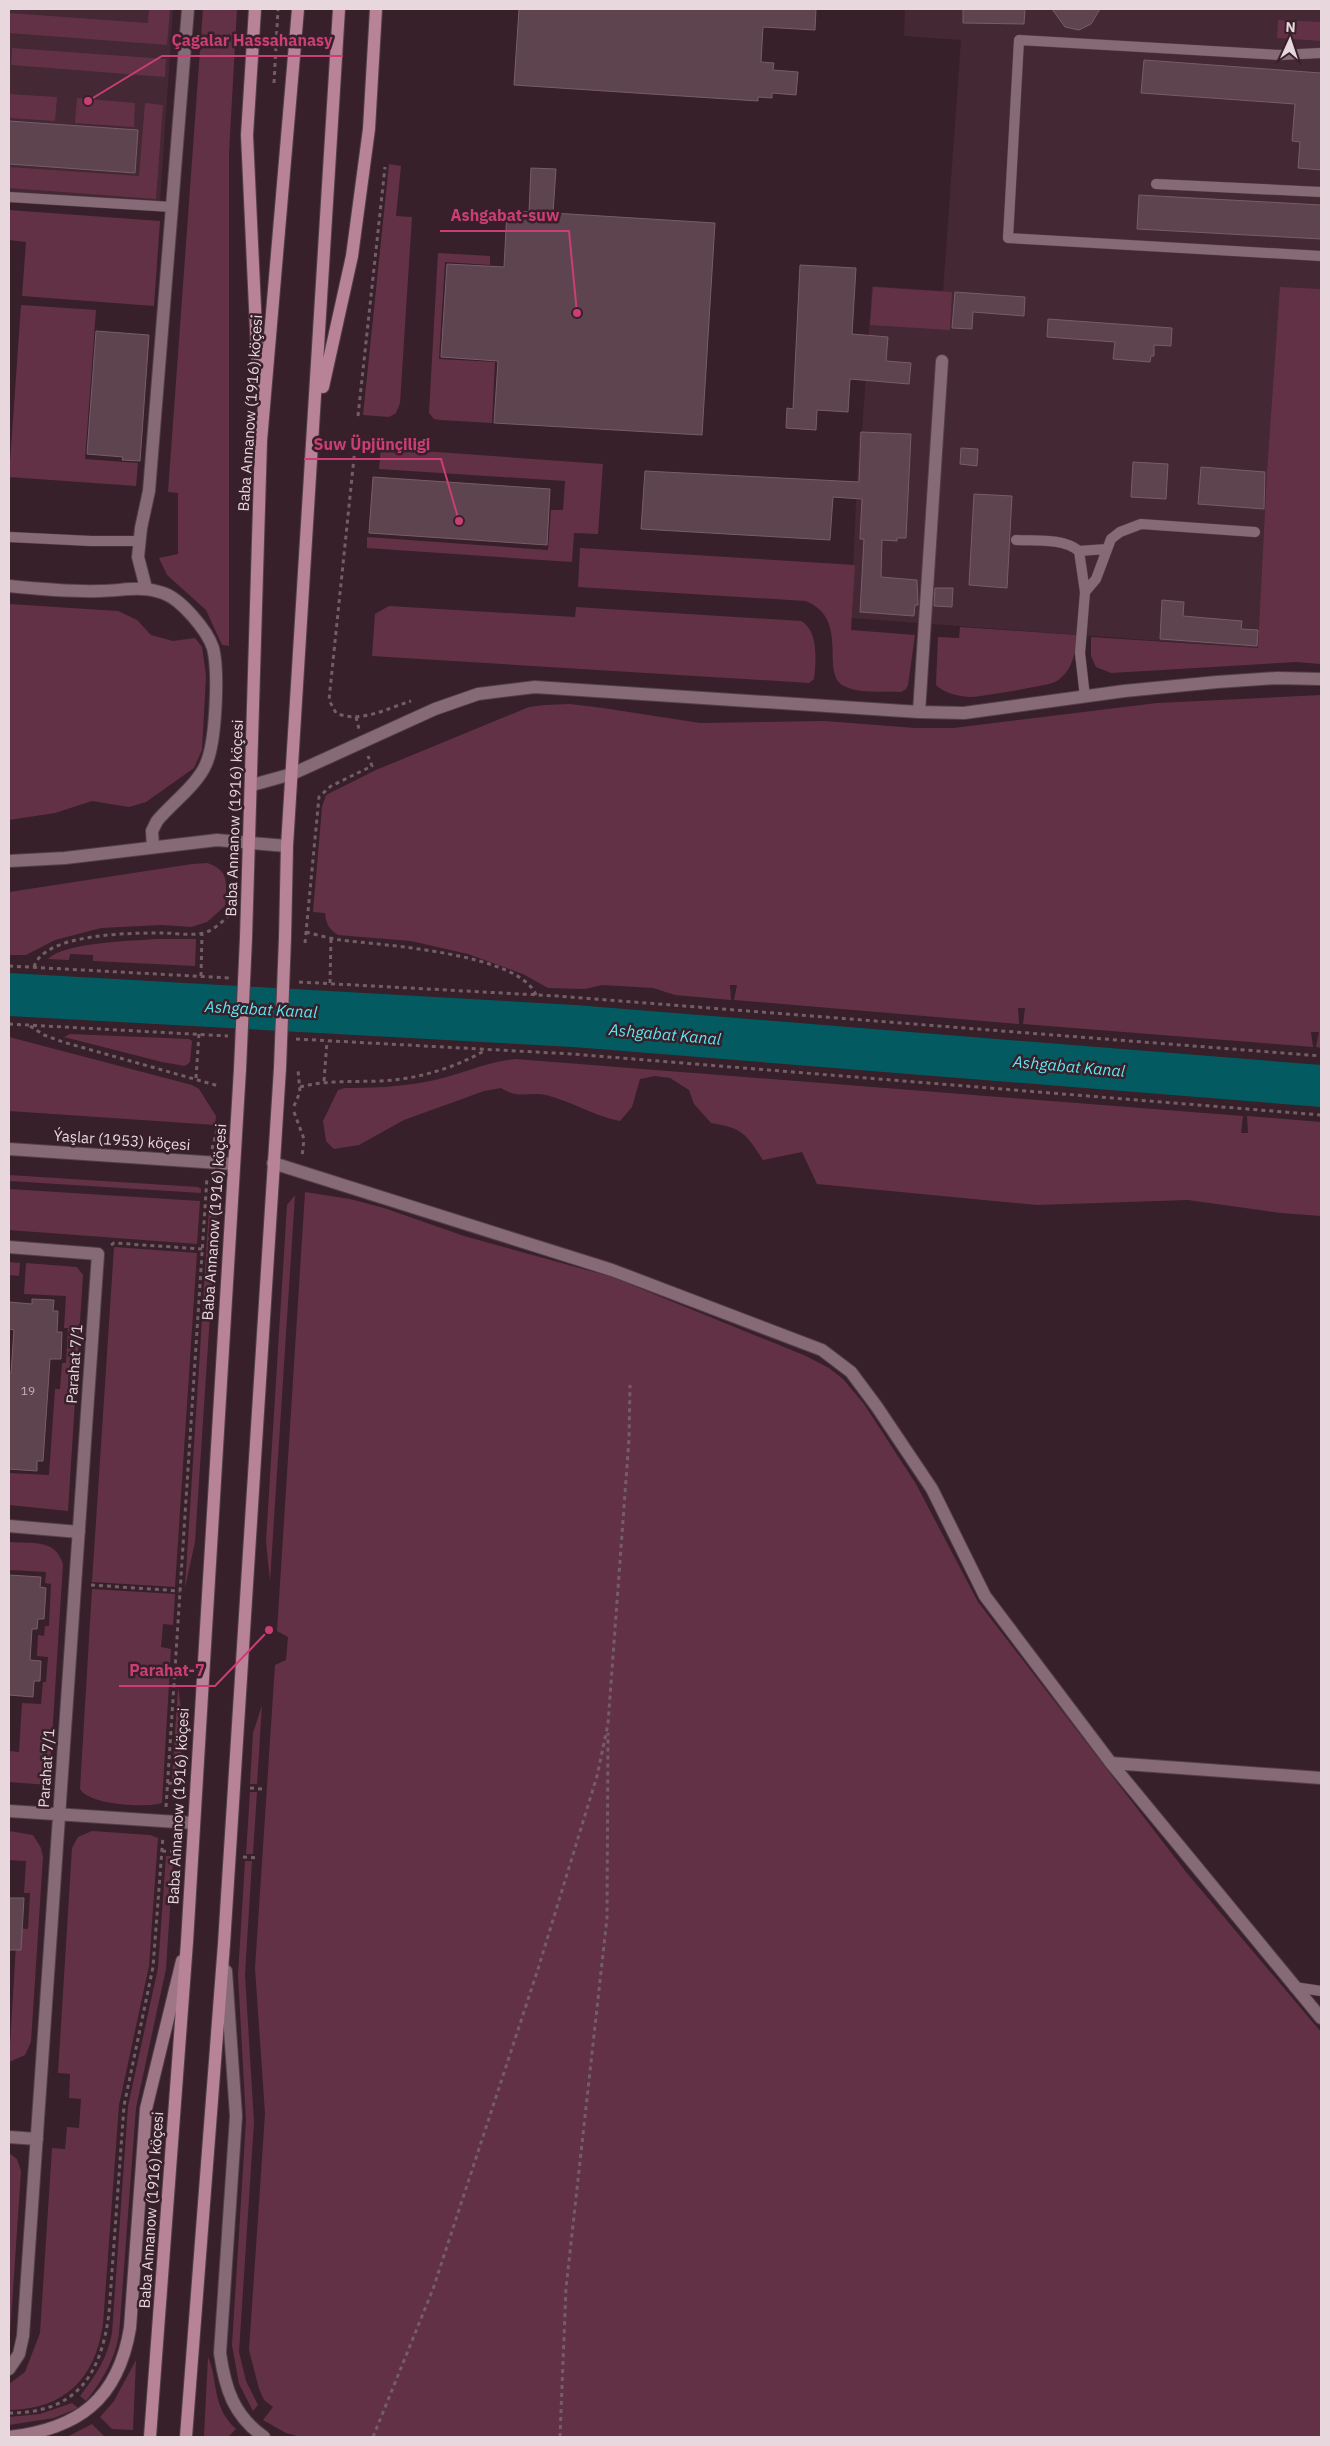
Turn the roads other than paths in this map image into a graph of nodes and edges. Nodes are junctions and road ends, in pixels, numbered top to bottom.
1 (188, 9) edge
2 (255, 9) edge
3 (298, 9) edge
4 (339, 9) edge
5 (376, 9) edge
6 (1321, 54) edge
7 (1156, 184) dead end
8 (1321, 192) edge
9 (9, 197) edge
10 (172, 207) junction
11 (1321, 256) edge
12 (942, 361) dead end
13 (314, 426) junction
14 (262, 441) junction
15 (1255, 532) dead end
16 (9, 537) edge
17 (1016, 540) dead end
18 (140, 541) junction
19 (1106, 550) junction
20 (1079, 551) junction
21 (9, 586) edge
22 (146, 588) junction
23 (1085, 592) junction
24 (1321, 679) edge
25 (1085, 697) junction
26 (919, 712) junction
27 (292, 774) junction
28 (252, 785) junction
29 (250, 844) junction
30 (288, 846) junction
31 (153, 847) junction
32 (9, 861) edge
33 (9, 1148) edge
34 (273, 1163) junction
35 (234, 1164) junction
36 (9, 1247) edge
37 (9, 1526) edge
38 (78, 1532) junction
39 (1111, 1762) junction
40 (1321, 1778) edge
41 (9, 1812) edge
42 (59, 1815) junction
43 (193, 1823) junction
44 (187, 1942) junction
45 (224, 1944) junction
46 (1294, 1987) junction
47 (1321, 1991) edge
48 (1321, 2018) edge
49 (9, 2137) edge
50 (37, 2139) junction
51 (9, 2369) edge
52 (9, 2437) edge
53 (150, 2437) edge
54 (186, 2437) edge
55 (264, 2437) edge

1 - 10 street
2 - 14 main road
3 - 14 main road, Baba Annanow (1916) köçesi
4 - 13 main road
5 - 13 main road
6 - 11 lane
7 - 8 lane
9 - 10 lane
10 - 18 street
12 - 26 street
13 - 27 main road
14 - 28 main road, Baba Annanow (1916) köçesi
15 - 19 lane
16 - 18 lane
17 - 20 lane
18 - 22 street
19 - 20 lane
19 - 23 lane
20 - 23 lane
21 - 22 street
22 - 31 street
23 - 25 lane
24 - 25 street
25 - 26 street
26 - 27 street
27 - 28 street
27 - 30 main road
28 - 29 main road, Baba Annanow (1916) köçesi
29 - 30 street
29 - 31 street
29 - 35 main road, Baba Annanow (1916) köçesi, bridge
30 - 34 main road, bridge
31 - 32 street
33 - 35 street, Ýaşlar (1953) köçesi
34 - 39 street
34 - 45 main road
35 - 43 main road, Baba Annanow (1916) köçesi
36 - 38 street, Parahat 7/1
37 - 38 street
38 - 42 street, Parahat 7/1
39 - 40 street
39 - 46 street
41 - 42 street
42 - 43 street
42 - 50 street, Parahat 7/1
43 - 44 main road, Baba Annanow (1916) köçesi
44 - 52 street
44 - 53 main road, Baba Annanow (1916) köçesi
45 - 54 main road
45 - 55 street
46 - 47 lane
46 - 48 street
49 - 50 street
50 - 51 street, Parahat 7/1

